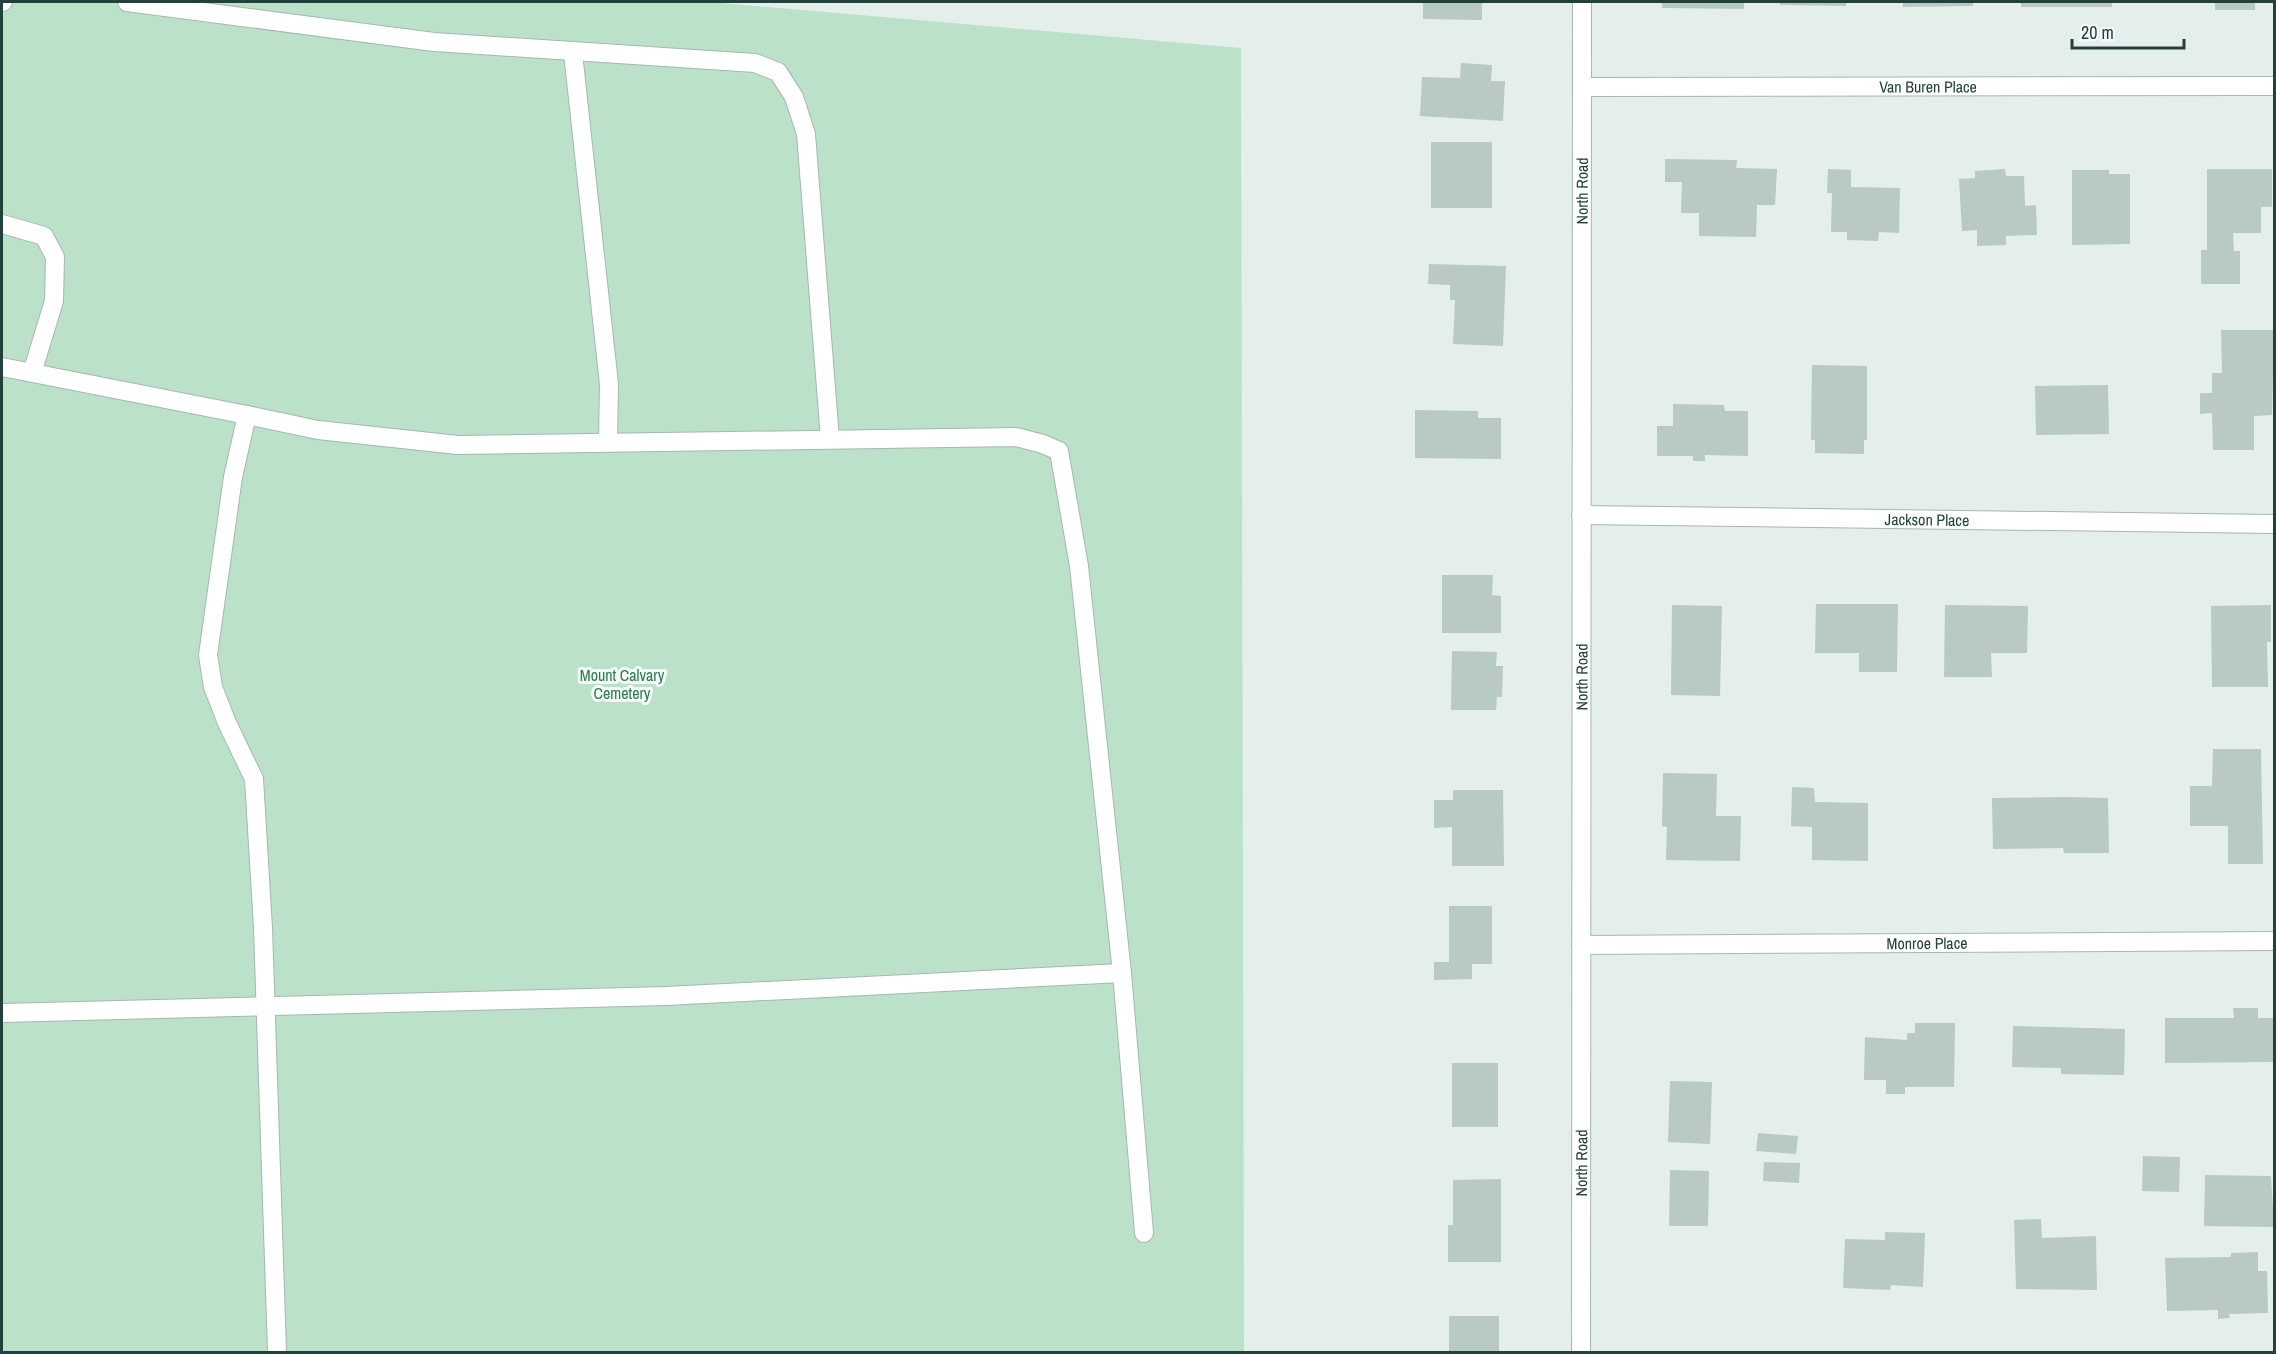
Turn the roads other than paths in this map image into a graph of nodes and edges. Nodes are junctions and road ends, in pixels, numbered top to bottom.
1 (127, 2) edge
2 (1582, 2) edge
3 (573, 53) junction
4 (2274, 86) edge
5 (1581, 87) junction
6 (2, 224) edge
7 (2, 367) edge
8 (32, 373) junction
9 (247, 415) junction
10 (830, 439) junction
11 (608, 442) junction
12 (1581, 515) junction
13 (2274, 524) edge
14 (2274, 941) edge
15 (1581, 945) junction
16 (1122, 973) junction
17 (264, 1004) junction
18 (2, 1013) edge
19 (1144, 1233) dead end
20 (277, 1353) edge
21 (1581, 1353) edge

1 - 3 street
2 - 5 street, North Road
3 - 10 street
3 - 11 street
4 - 5 street, Van Buren Place
5 - 12 street, North Road
6 - 8 street
7 - 8 street
8 - 9 street
9 - 11 street
9 - 17 street
10 - 11 street
10 - 16 street
12 - 13 street, Jackson Place
12 - 15 street, North Road
14 - 15 street, Monroe Place
15 - 21 street, North Road
16 - 17 street
16 - 19 street
17 - 18 street
17 - 20 street

